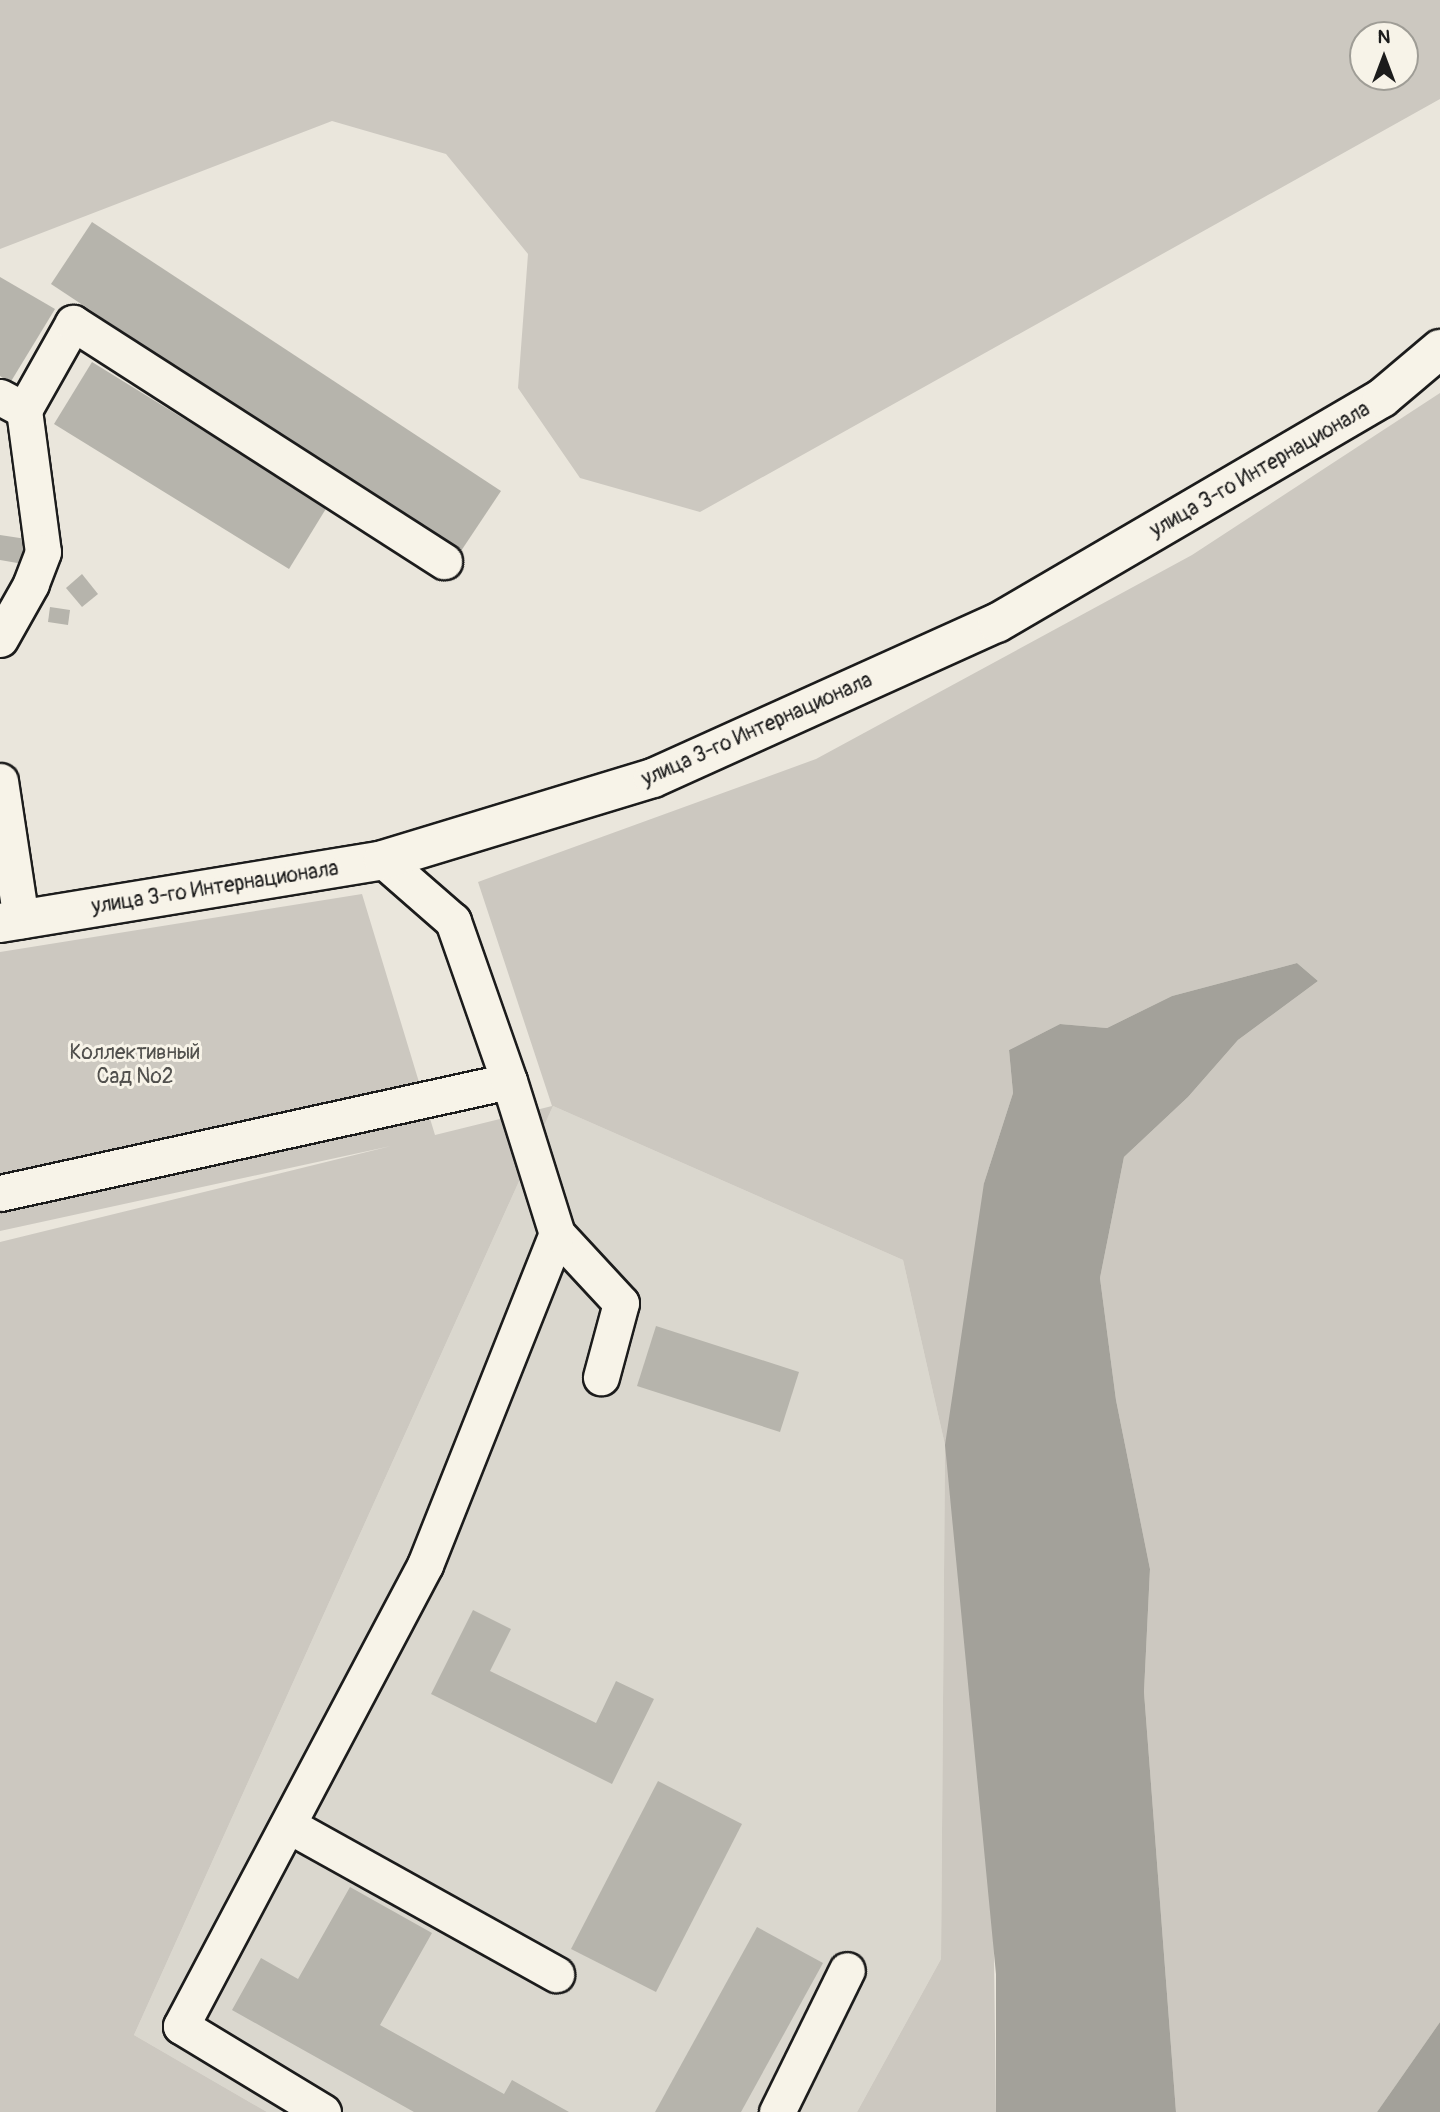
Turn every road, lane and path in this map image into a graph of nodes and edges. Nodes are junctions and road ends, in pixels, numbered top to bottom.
1 (1440, 349) edge
2 (12, 404) edge
3 (444, 561) dead end
4 (0, 639) edge
5 (0, 781) edge
6 (383, 860) junction
7 (10, 921) edge
8 (509, 1081) junction
9 (0, 1193) edge
10 (557, 1234) junction
11 (601, 1377) dead end
12 (288, 1825) junction
13 (848, 1970) dead end
14 (556, 1974) dead end
15 (323, 2112) edge
16 (776, 2112) edge

1 - 6 main road, улица 3-го Интернационала
2 - 3 lane
2 - 4 lane
5 - 7 lane
6 - 7 main road, улица 3-го Интернационала
6 - 8 lane
8 - 9 lane
8 - 10 lane
10 - 11 lane
10 - 12 lane
12 - 14 lane
12 - 15 lane
13 - 16 lane

